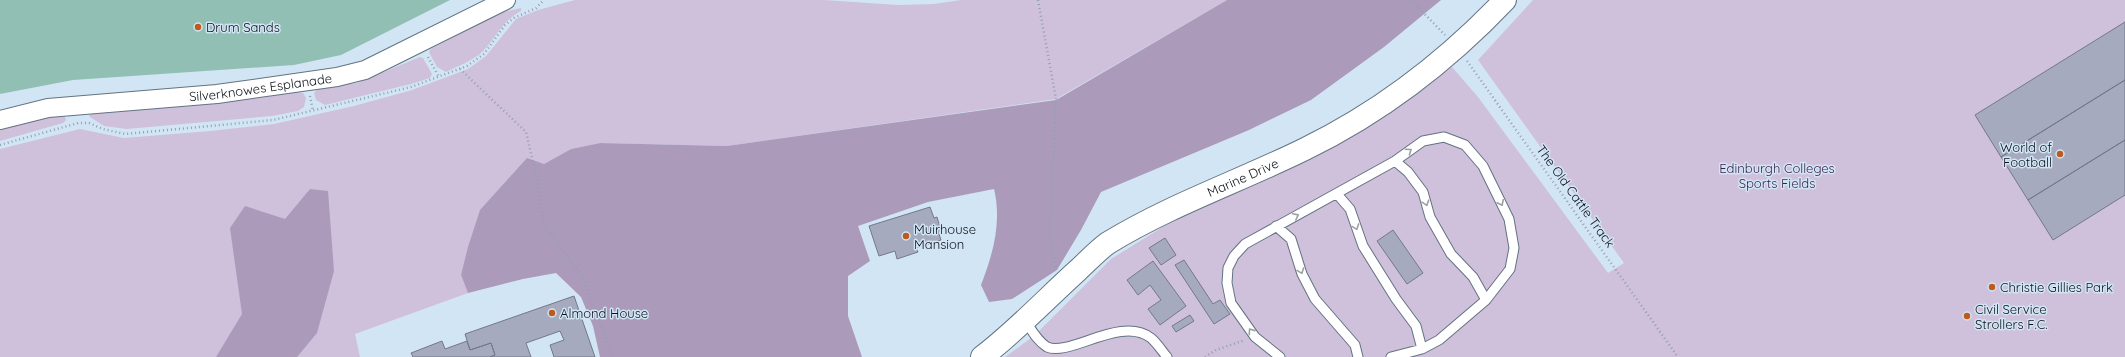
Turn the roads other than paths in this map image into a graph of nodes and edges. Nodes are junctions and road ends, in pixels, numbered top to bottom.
1 (506, 0) edge
2 (1505, 0) edge
3 (0, 120) edge
4 (1395, 161) junction
5 (1337, 194) junction
6 (1276, 226) junction
7 (1486, 300) junction
8 (1025, 320) junction
9 (1422, 349) junction
10 (982, 357) edge
11 (1167, 357) edge
12 (1280, 357) edge
13 (1358, 357) edge
14 (1391, 357) edge

1 - 3 street, Silverknowes Esplanade
2 - 8 street, Marine Drive
4 - 5 lane
4 -> 7 lane
4 -> 7 lane
6 -> 5 lane
5 -> 9 lane
12 -> 6 lane
6 -> 13 lane
7 - 9 lane
8 - 10 street, Marine Drive
8 - 11 lane
9 - 14 lane

